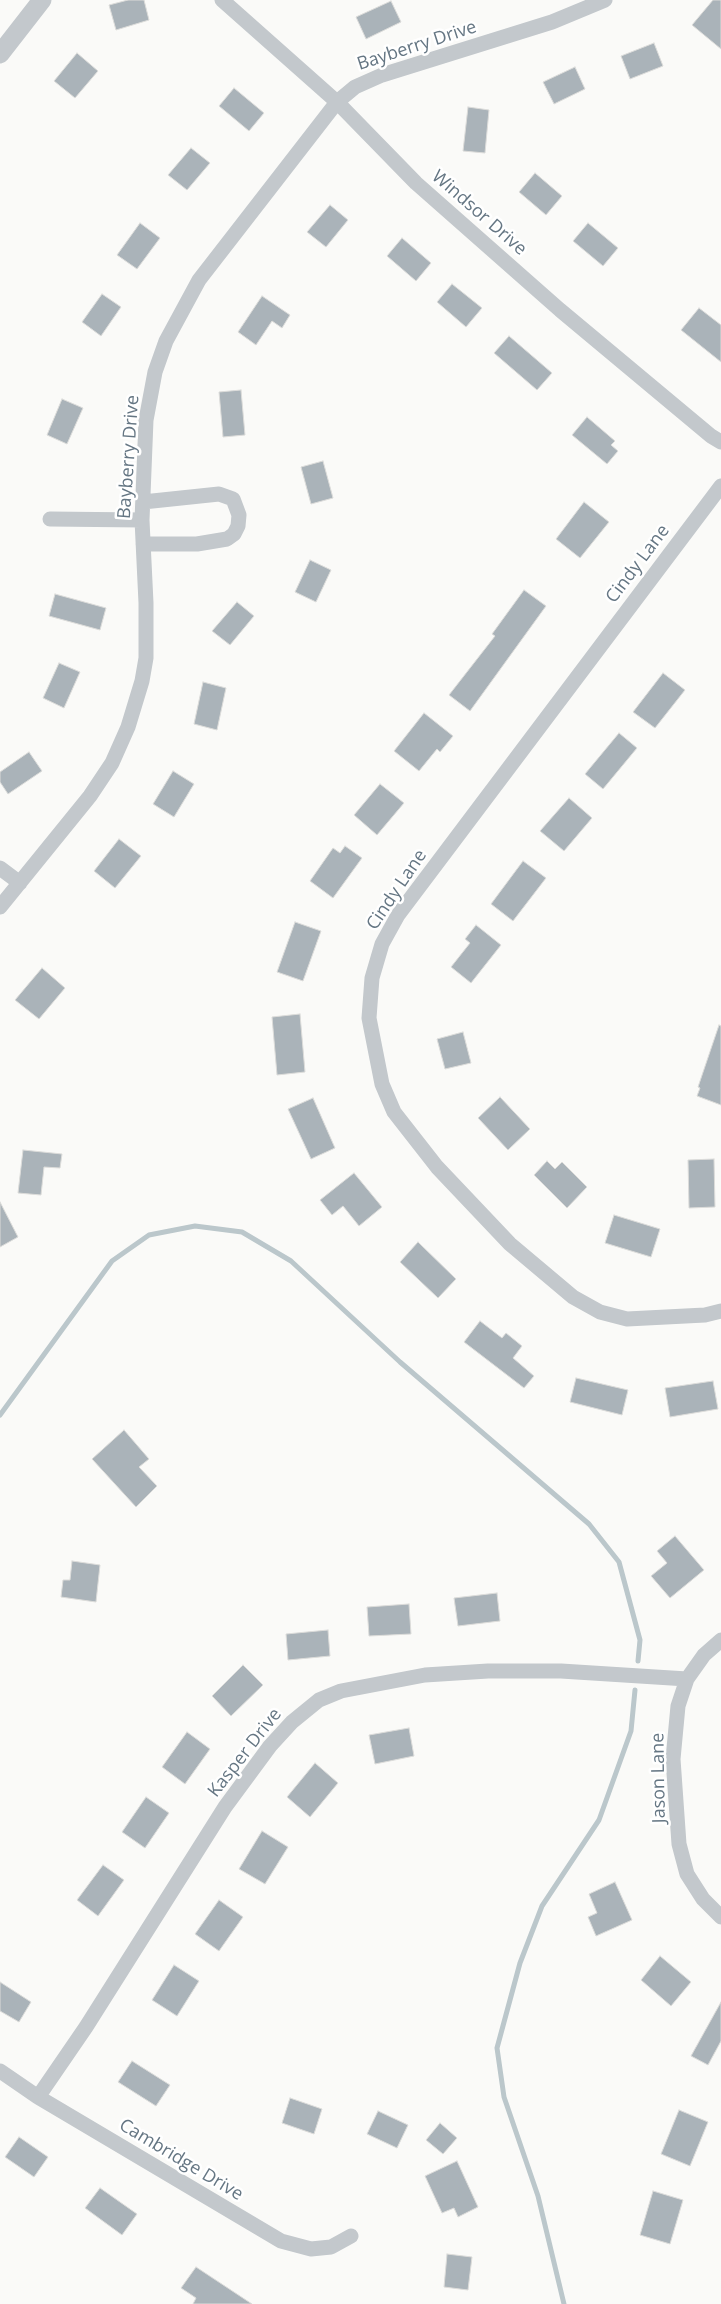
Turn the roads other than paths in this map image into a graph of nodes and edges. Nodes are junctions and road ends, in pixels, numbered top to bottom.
1 (42, 0) edge
2 (222, 0) edge
3 (606, 0) edge
4 (0, 54) edge
5 (337, 102) junction
6 (721, 442) edge
7 (721, 486) edge
8 (143, 502) junction
9 (50, 519) dead end
10 (142, 520) junction
11 (143, 544) junction
12 (0, 868) edge
13 (20, 883) junction
14 (0, 907) edge
15 (721, 1311) edge
16 (721, 1640) edge
17 (688, 1679) junction
18 (721, 1917) edge
19 (0, 2071) edge
20 (38, 2097) junction
21 (351, 2236) dead end

1 - 4 street
2 - 5 street, Windsor Drive
3 - 5 street, Bayberry Drive
5 - 6 street, Windsor Drive
5 - 8 street, Bayberry Drive
7 - 15 street, Cindy Lane
8 - 10 street, Bayberry Drive
8 - 11 street
9 - 10 street
10 - 11 street, Bayberry Drive
11 - 13 street, Bayberry Drive
12 - 13 street
13 - 14 street, Bayberry Drive
16 - 17 street, Jason Lane
17 - 18 street, Jason Lane
17 - 20 street, Kasper Drive
19 - 20 street, Cambridge Drive
20 - 21 street, Cambridge Drive

